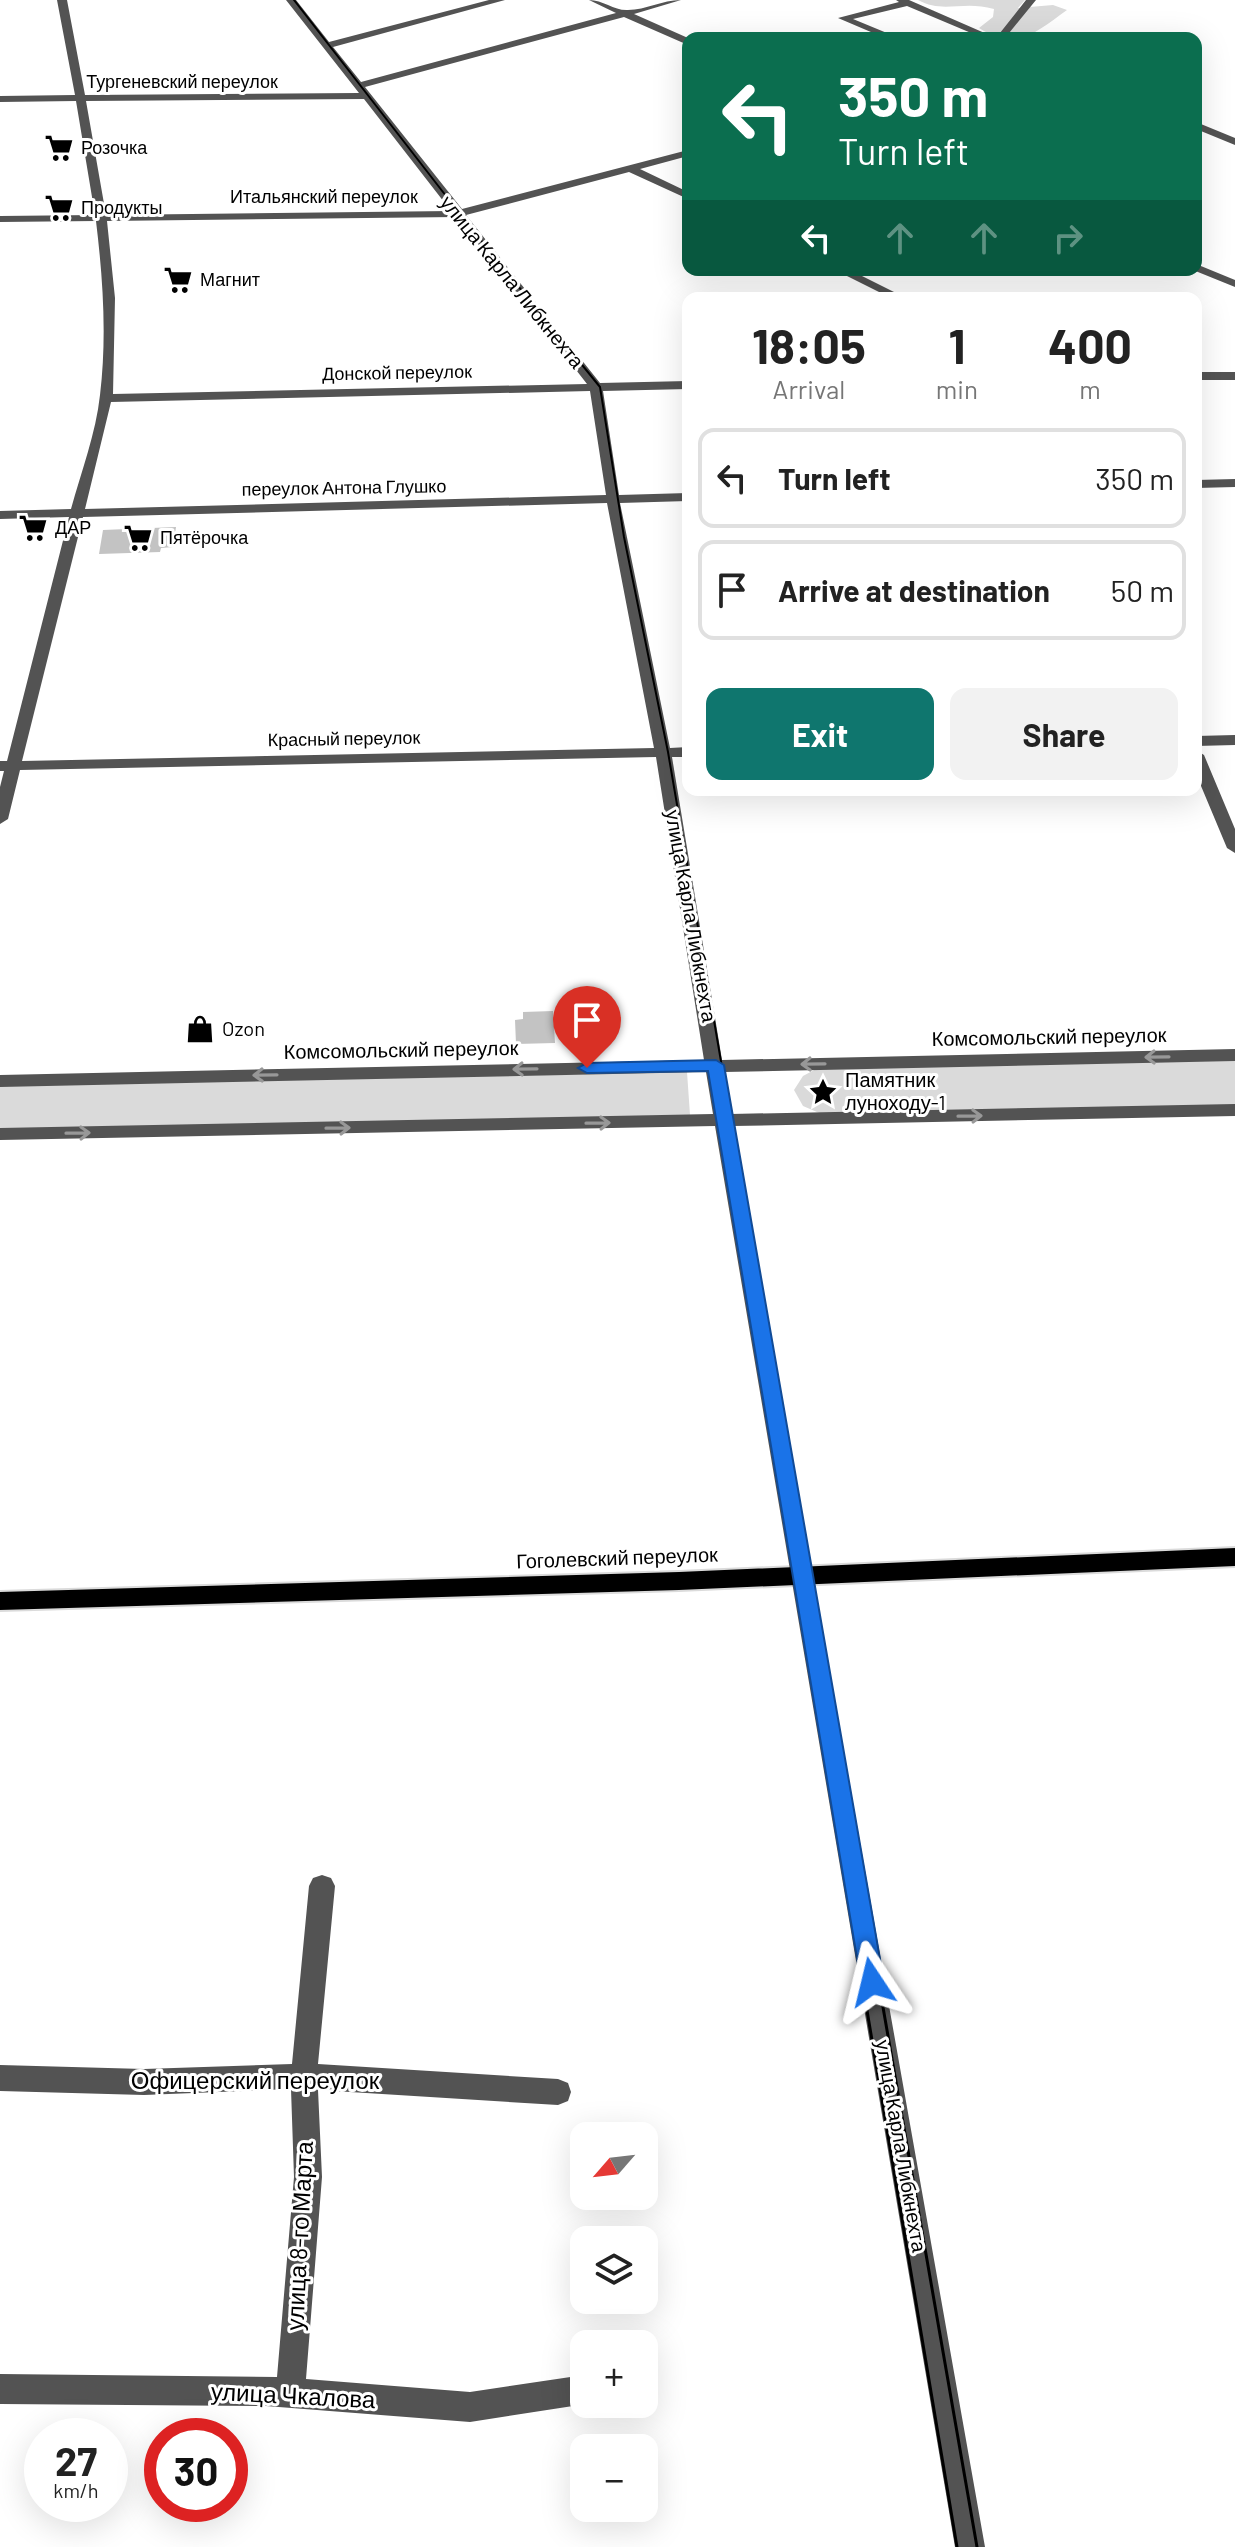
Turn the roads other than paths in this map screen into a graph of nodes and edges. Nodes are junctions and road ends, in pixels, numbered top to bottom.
1 (62, 0) edge
2 (291, 0) edge
3 (500, 0) edge
4 (594, 0) edge
5 (676, 0) edge
6 (1031, 0) edge
7 (904, 2) edge
8 (627, 15) junction
9 (879, 32) edge
10 (977, 32) edge
11 (1004, 32) edge
12 (682, 39) edge
13 (327, 46) junction
14 (361, 91) junction
15 (79, 98) junction
16 (0, 99) edge
17 (1202, 128) edge
18 (1235, 142) edge
19 (682, 155) edge
20 (631, 169) junction
21 (682, 193) edge
22 (457, 214) junction
23 (103, 216) junction
24 (0, 219) edge
25 (1202, 270) edge
26 (854, 276) edge
27 (1235, 284) edge
28 (887, 292) edge
29 (1202, 376) edge
30 (1235, 376) edge
31 (682, 385) edge
32 (596, 387) junction
33 (106, 398) junction
34 (1235, 483) edge
35 (1202, 484) edge
36 (682, 497) edge
37 (613, 499) junction
38 (77, 513) junction
39 (0, 515) edge
40 (1235, 740) edge
41 (1202, 741) edge
42 (663, 752) junction
43 (682, 752) edge
44 (7, 766) edge
45 (1202, 769) edge
46 (0, 819) edge
47 (1235, 848) edge
48 (1235, 1055) edge
49 (716, 1065) junction
50 (0, 1081) edge
51 (1235, 1110) edge
52 (723, 1120) junction
53 (0, 1134) edge
54 (1235, 1557) edge
55 (802, 1574) junction
56 (0, 1601) edge
57 (322, 1886) dead end
58 (304, 2076) junction
59 (0, 2078) edge
60 (558, 2092) dead end
61 (0, 2389) edge
62 (570, 2392) edge
63 (290, 2394) junction
64 (970, 2547) edge

1 - 15 street
2 - 13 street, улица Карла Либкнехта
3 - 13 street
4 - 8 street
5 - 8 street, Тургеневский переулок
6 - 11 street
7 - 9 street
7 - 10 street
8 - 12 street
8 - 14 street, Тургеневский переулок
13 - 14 street, улица Карла Либкнехта
14 - 15 street, Тургеневский переулок
14 - 22 street, улица Карла Либкнехта
15 - 16 street, Тургеневский переулок
15 - 23 street
17 - 18 street
19 - 20 street, Итальянский переулок
20 - 21 street
20 - 22 street, Итальянский переулок
22 - 23 street, Итальянский переулок
22 - 32 street, улица Карла Либкнехта
23 - 24 street, Итальянский переулок
23 - 33 street
25 - 27 street
26 - 28 street
29 - 30 street
31 - 32 street, Донской переулок
32 - 33 street, Донской переулок
32 - 37 street, улица Карла Либкнехта
33 - 38 street
34 - 35 street
36 - 37 street, переулок Антона Глушко
37 - 38 street, переулок Антона Глушко
37 - 42 street, улица Карла Либкнехта
38 - 39 street, переулок Антона Глушко
38 - 44 street
40 - 41 street
42 - 43 street, Красный переулок
42 - 44 street, Красный переулок
42 - 49 street, улица Карла Либкнехта
44 - 46 street
45 - 47 street
48 -> 49 street, Комсомольский переулок
49 -> 50 street, Комсомольский переулок
49 - 52 street, улица Карла Либкнехта
52 -> 51 street
53 -> 52 street
52 - 55 street, улица Карла Либкнехта
54 - 55 main road, Гоголевский переулок
55 - 56 main road, Гоголевский переулок
55 - 64 street, улица Карла Либкнехта
57 - 58 street, улица 8-го Марта
58 - 59 street, Офицерский переулок
58 - 60 street, Офицерский переулок
58 - 63 street, улица 8-го Марта
61 - 63 street, улица Чкалова
62 - 63 street, улица Чкалова

